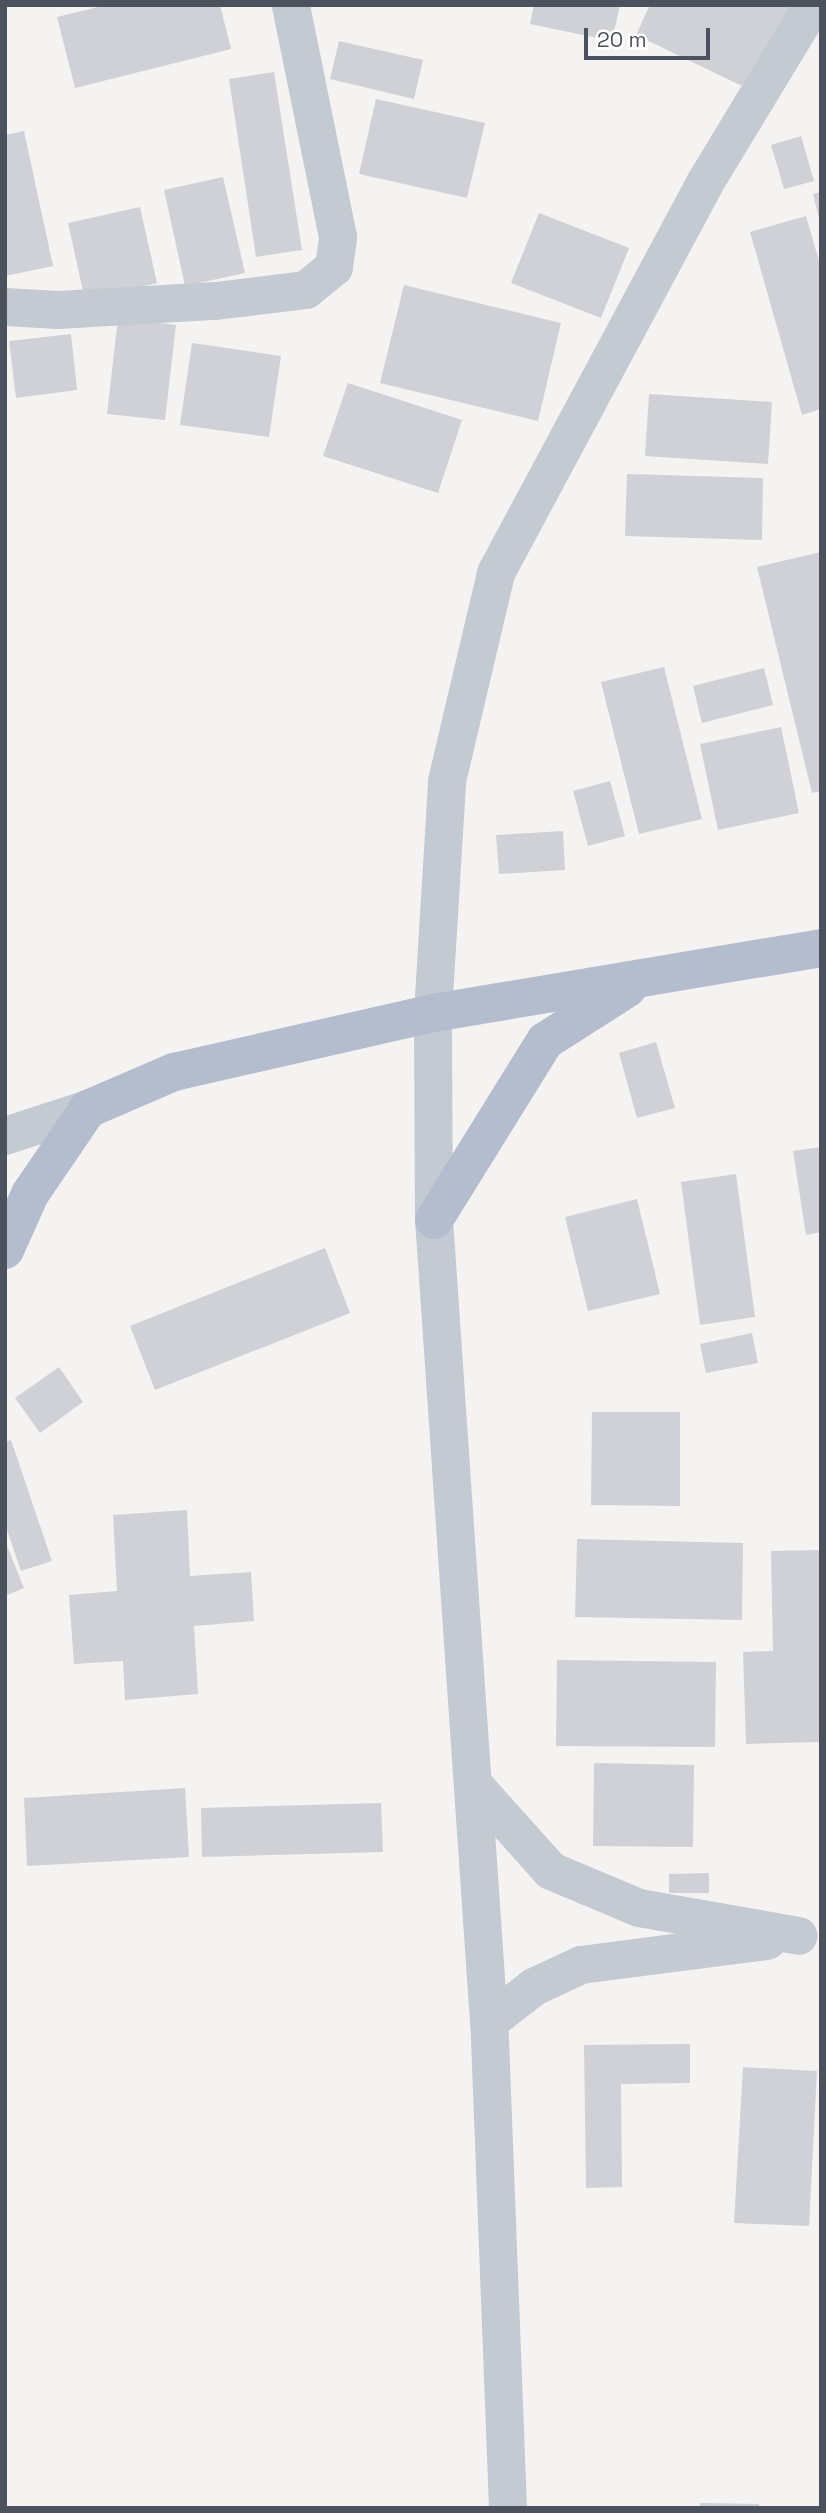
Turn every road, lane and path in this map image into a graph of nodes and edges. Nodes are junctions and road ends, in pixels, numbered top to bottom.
1 (291, 5) edge
2 (813, 5) edge
3 (5, 307) edge
4 (821, 948) edge
5 (642, 980) junction
6 (433, 1013) junction
7 (88, 1109) junction
8 (5, 1136) edge
9 (435, 1220) junction
10 (5, 1250) edge
11 (475, 1786) junction
12 (810, 1936) edge
13 (489, 2022) junction
14 (508, 2508) edge

1 - 3 street
2 - 6 street
4 - 5 main road
5 - 6 main road
5 - 9 main road
6 - 7 main road
6 - 9 street
7 - 8 street
7 - 10 main road
9 - 11 street
11 - 12 street
11 - 13 street
12 - 13 street
13 - 14 street

